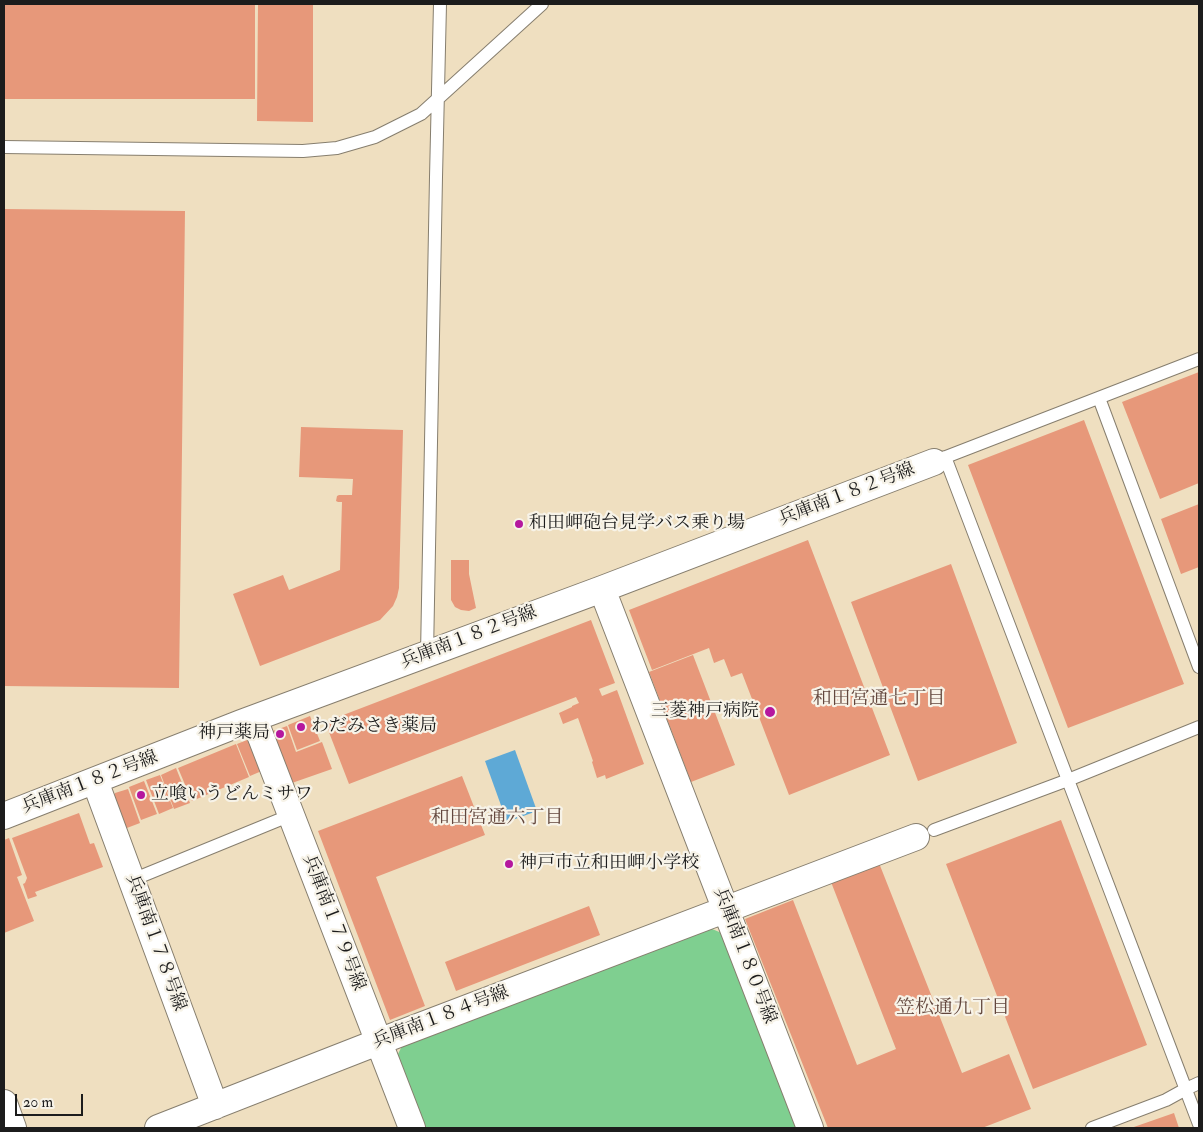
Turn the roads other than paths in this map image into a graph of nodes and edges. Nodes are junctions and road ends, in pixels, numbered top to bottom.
1 (440, 4) edge
2 (542, 4) edge
3 (438, 98) junction
4 (4, 147) edge
5 (1199, 359) edge
6 (1099, 398) junction
7 (940, 460) junction
8 (602, 588) junction
9 (427, 654) junction
10 (1199, 667) edge
11 (254, 718) junction
12 (1199, 727) edge
13 (1068, 780) junction
14 (95, 781) junction
15 (291, 815) junction
16 (4, 816) edge
17 (925, 833) joint
18 (132, 880) junction
19 (726, 909) junction
20 (378, 1042) junction
21 (1199, 1083) edge
22 (1186, 1089) junction
23 (4, 1103) edge
24 (215, 1106) junction
25 (1199, 1124) edge
26 (13, 1128) edge
27 (158, 1128) edge
28 (412, 1128) edge
29 (810, 1128) edge
30 (1092, 1128) edge

1 - 3 lane
2 - 3 lane
3 - 4 lane
3 - 9 lane
5 - 6 lane
6 - 7 lane
6 - 10 lane
7 - 8 street, 兵庫南１８２号線
7 - 13 lane
8 - 9 street, 兵庫南１８２号線
8 - 19 street, 兵庫南１８０号線
9 - 11 street, 兵庫南１８２号線
11 - 14 street, 兵庫南１８２号線
11 - 15 street, 兵庫南１７９号線
12 - 13 lane
13 - 17 lane
13 - 22 lane
14 - 16 street, 兵庫南１８２号線
14 - 18 street, 兵庫南１７８号線
15 - 18 lane
15 - 20 street, 兵庫南１７９号線
17 - 19 street, 兵庫南１８４号線
18 - 24 street, 兵庫南１７８号線
19 - 20 street, 兵庫南１８４号線
19 - 29 street, 兵庫南１８０号線
20 - 24 street, 兵庫南１８４号線
20 - 28 street, 兵庫南１７９号線
21 - 22 lane
22 - 25 lane
22 - 30 lane
23 - 26 street
24 - 27 street, 兵庫南１８４号線

